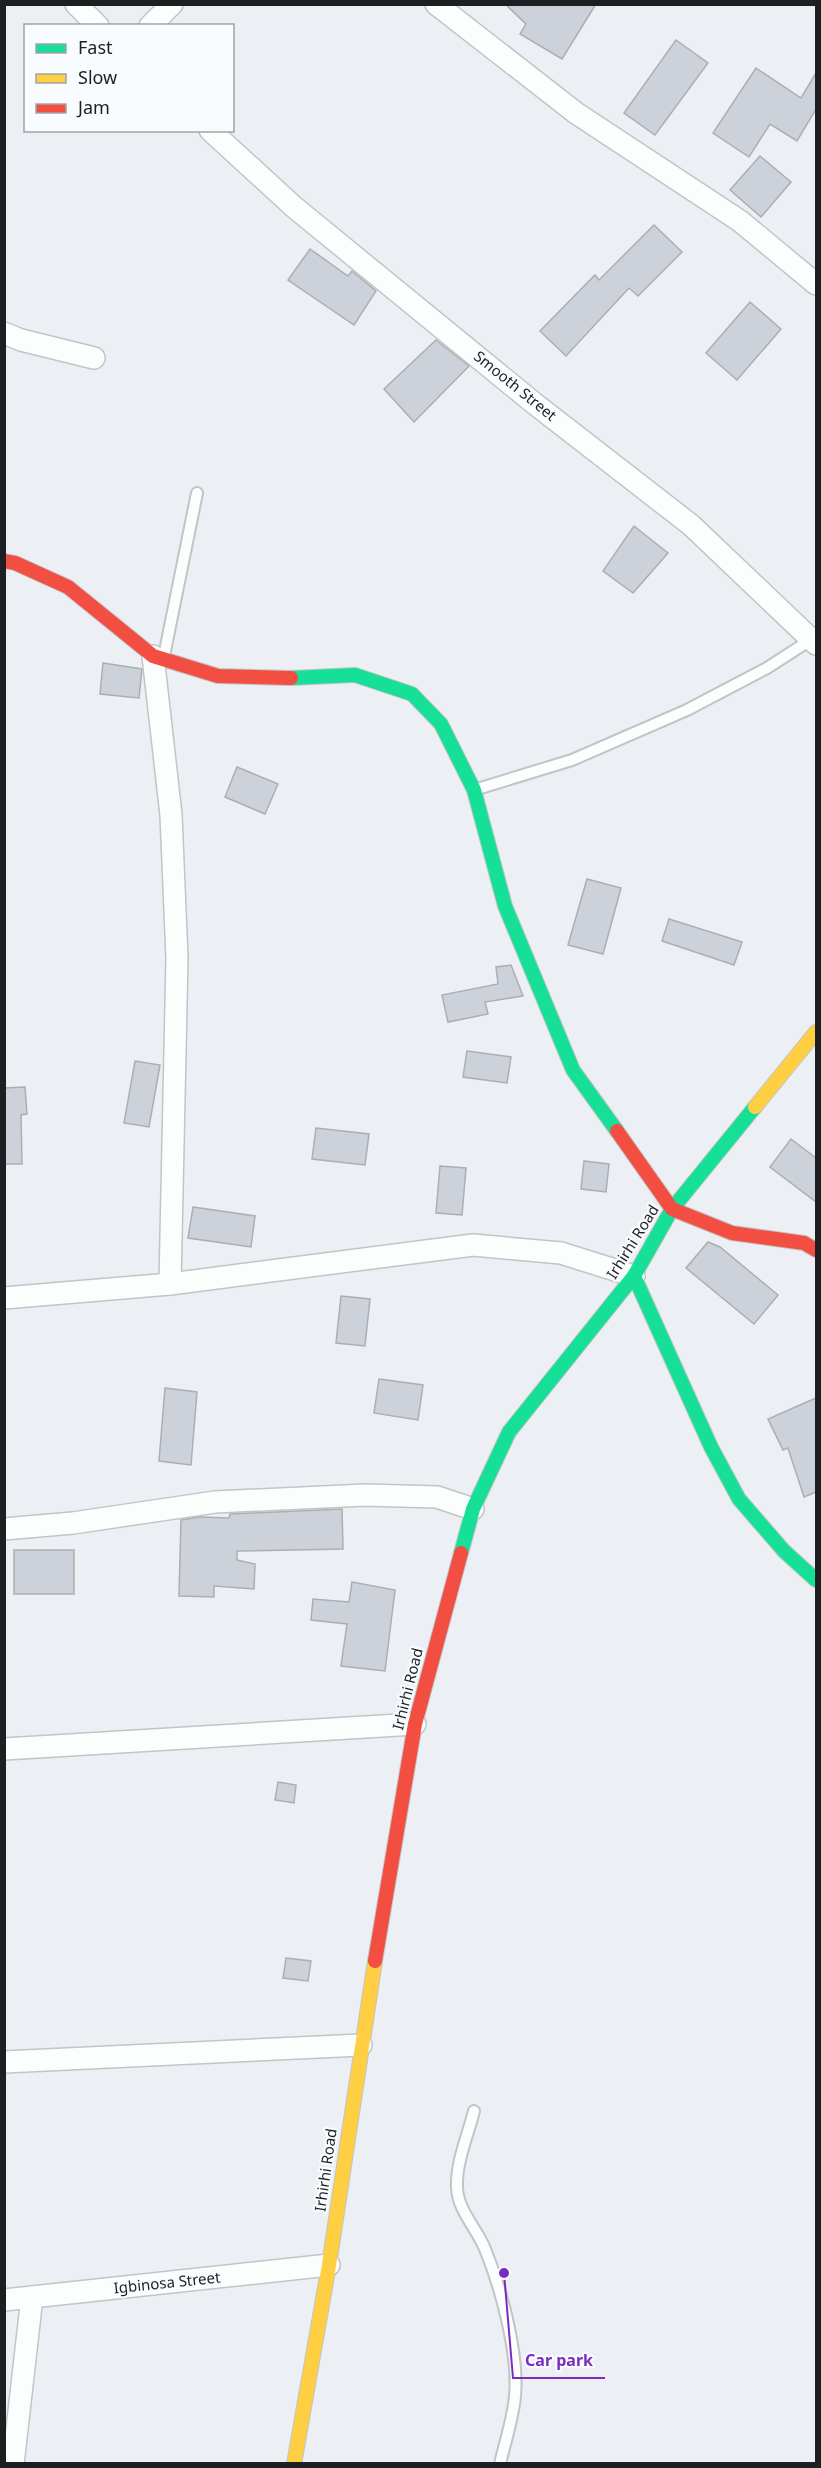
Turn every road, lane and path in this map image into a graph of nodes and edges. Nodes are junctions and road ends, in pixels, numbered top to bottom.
1 (76, 4) edge
2 (172, 4) edge
3 (436, 4) edge
4 (96, 24) edge
5 (152, 24) edge
6 (212, 132) edge
7 (816, 284) edge
8 (4, 333) edge
9 (93, 358) dead end
10 (197, 493) dead end
11 (4, 561) edge
12 (814, 642) edge
13 (158, 658) junction
14 (474, 790) junction
15 (816, 1032) edge
16 (672, 1209) junction
17 (816, 1250) edge
18 (634, 1276) junction
19 (170, 1284) junction
20 (4, 1298) edge
21 (473, 1509) junction
22 (4, 1529) edge
23 (816, 1580) edge
24 (415, 1724) junction
25 (4, 1749) edge
26 (362, 2045) junction
27 (4, 2062) edge
28 (474, 2111) dead end
29 (329, 2265) junction
30 (32, 2297) junction
31 (4, 2300) edge
32 (13, 2463) edge
33 (294, 2463) edge
34 (500, 2463) edge

1 - 4 street
2 - 5 street
3 - 7 street
6 - 12 street, Smooth Street
8 - 9 street
10 - 13 lane
11 - 13 street
12 - 14 lane
13 - 14 street
13 - 19 street
14 - 16 street
15 - 16 street, Irhirhi Road
16 - 17 street
16 - 18 street, Irhirhi Road
18 - 19 street
18 - 21 street, Irhirhi Road
18 - 23 street
19 - 20 street
21 - 22 street
21 - 24 street, Irhirhi Road
24 - 25 street
24 - 26 street, Irhirhi Road
26 - 27 street
26 - 29 street, Irhirhi Road
28 - 34 lane
29 - 30 street, Igbinosa Street
29 - 33 street, Irhirhi Road
30 - 31 street, Igbinosa Street
30 - 32 street

